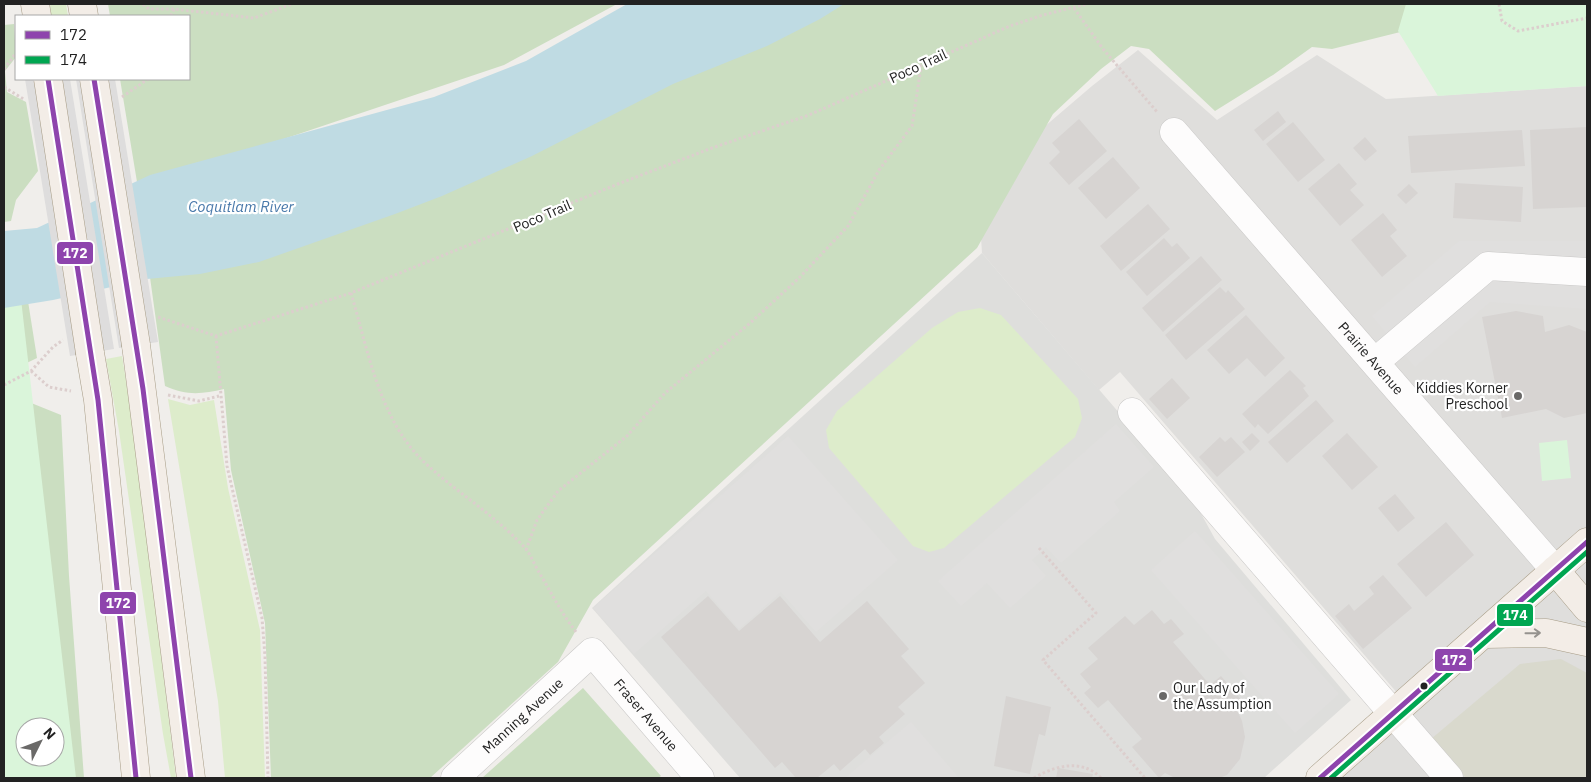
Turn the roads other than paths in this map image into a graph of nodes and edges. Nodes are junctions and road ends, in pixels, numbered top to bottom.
1 (48, 80) edge
2 (94, 80) edge
3 (1174, 132) road end
4 (1587, 272) edge
5 (1375, 362) junction
6 (1132, 412) dead end
7 (1587, 542) edge
8 (1555, 570) junction
9 (1587, 608) edge
10 (1485, 634) junction
11 (1587, 642) edge
12 (592, 652) joint
13 (1393, 713) junction
14 (136, 778) edge
15 (191, 778) edge
16 (455, 778) edge
17 (700, 778) edge
18 (1320, 778) edge
19 (1449, 778) edge

1 - 14 main road, bridge
2 - 15 main road, bridge
3 - 5 street, Prairie Avenue
4 - 5 street
5 - 8 street, Prairie Avenue
6 - 13 street
7 - 8 main road
8 - 9 main road, Prairie Avenue
8 - 10 main road
10 -> 11 main road
10 - 13 main road
12 - 16 street, Manning Avenue
12 - 17 street, Fraser Avenue
13 - 18 main road
13 - 19 street

